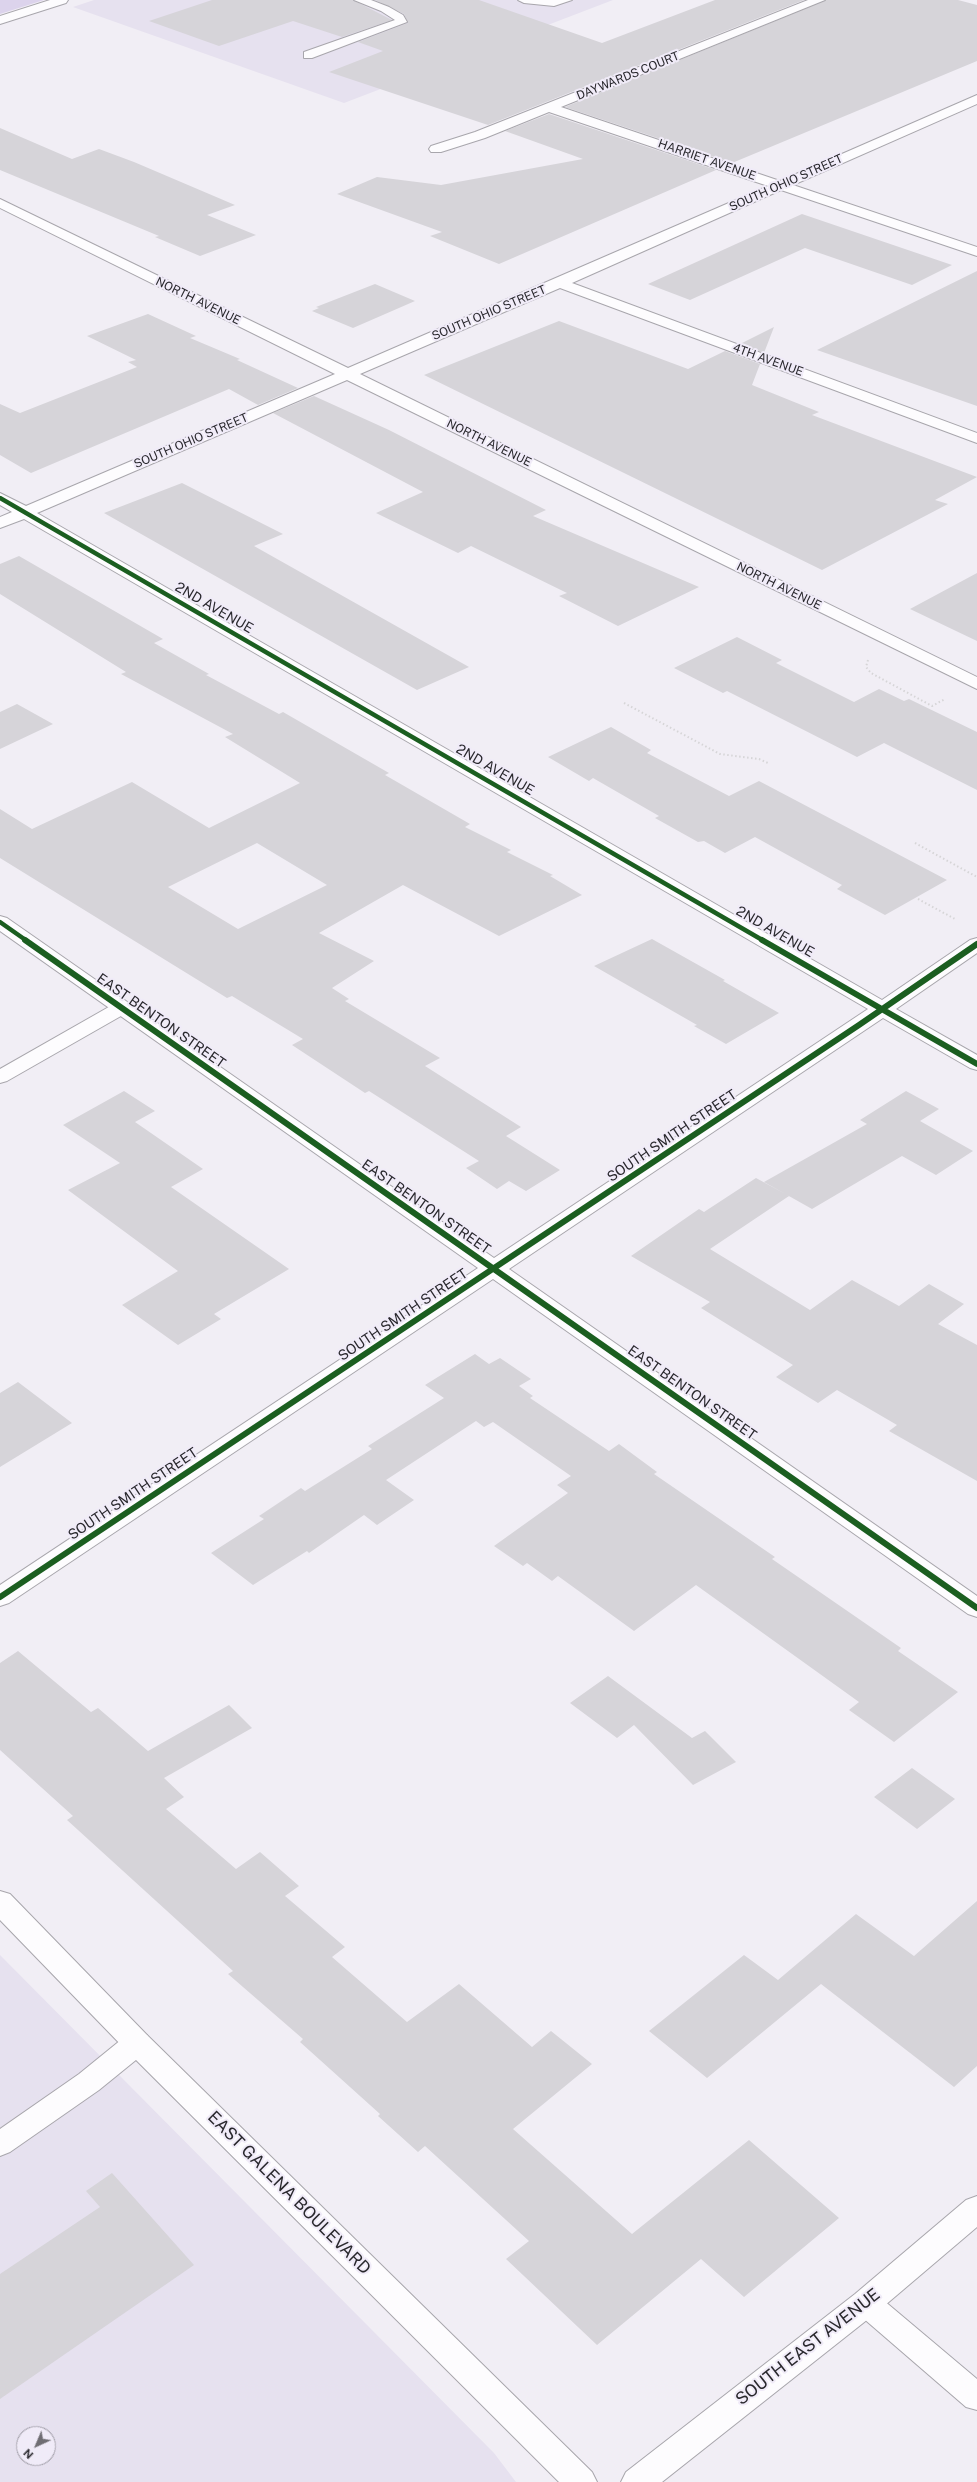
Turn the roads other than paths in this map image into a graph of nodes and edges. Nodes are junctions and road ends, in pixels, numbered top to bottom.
1 (62, 0) edge
2 (360, 0) edge
3 (524, 0) edge
4 (566, 0) edge
5 (819, 0) edge
6 (0, 20) edge
7 (308, 55) dead end
8 (977, 99) edge
9 (550, 108) junction
10 (436, 149) dead end
11 (781, 186) junction
12 (0, 204) edge
13 (977, 252) edge
14 (560, 283) junction
15 (346, 374) junction
16 (977, 438) edge
17 (0, 498) edge
18 (25, 513) junction
19 (0, 523) edge
20 (977, 684) edge
21 (0, 922) edge
22 (977, 944) edge
23 (121, 1008) junction
24 (883, 1009) junction
25 (977, 1064) edge
26 (0, 1077) edge
27 (493, 1269) junction
28 (0, 1597) edge
29 (977, 1608) edge
30 (0, 1902) edge
31 (137, 2043) junction
32 (0, 2144) edge
33 (977, 2208) edge
34 (866, 2303) junction
35 (977, 2397) edge
36 (582, 2482) edge
37 (637, 2482) edge

1 - 6 street
2 - 7 lane
3 - 4 lane
5 - 9 street, DAYWARDS COURT
8 - 11 street, SOUTH OHIO STREET
9 - 10 street, DAYWARDS COURT
9 - 11 street, HARRIET AVENUE
11 - 13 street, HARRIET AVENUE
11 - 14 street, SOUTH OHIO STREET
12 - 15 street, NORTH AVENUE
14 - 15 street, SOUTH OHIO STREET
14 - 16 street, 4TH AVENUE
15 - 18 street, SOUTH OHIO STREET
15 - 20 street, NORTH AVENUE
17 - 18 street, 2ND AVENUE
18 - 19 street, SOUTH OHIO STREET
18 - 24 street, 2ND AVENUE
21 - 23 street, EAST BENTON STREET
22 - 24 street, SOUTH SMITH STREET
23 - 26 lane
23 - 27 street, EAST BENTON STREET
24 - 25 street, 2ND AVENUE
24 - 27 street, SOUTH SMITH STREET
27 - 28 street, SOUTH SMITH STREET
27 - 29 street, EAST BENTON STREET
30 - 31 street, EAST GALENA BOULEVARD
31 - 32 lane
31 - 36 street, EAST GALENA BOULEVARD
33 - 34 street, SOUTH EAST AVENUE
34 - 35 lane
34 - 37 street, SOUTH EAST AVENUE

